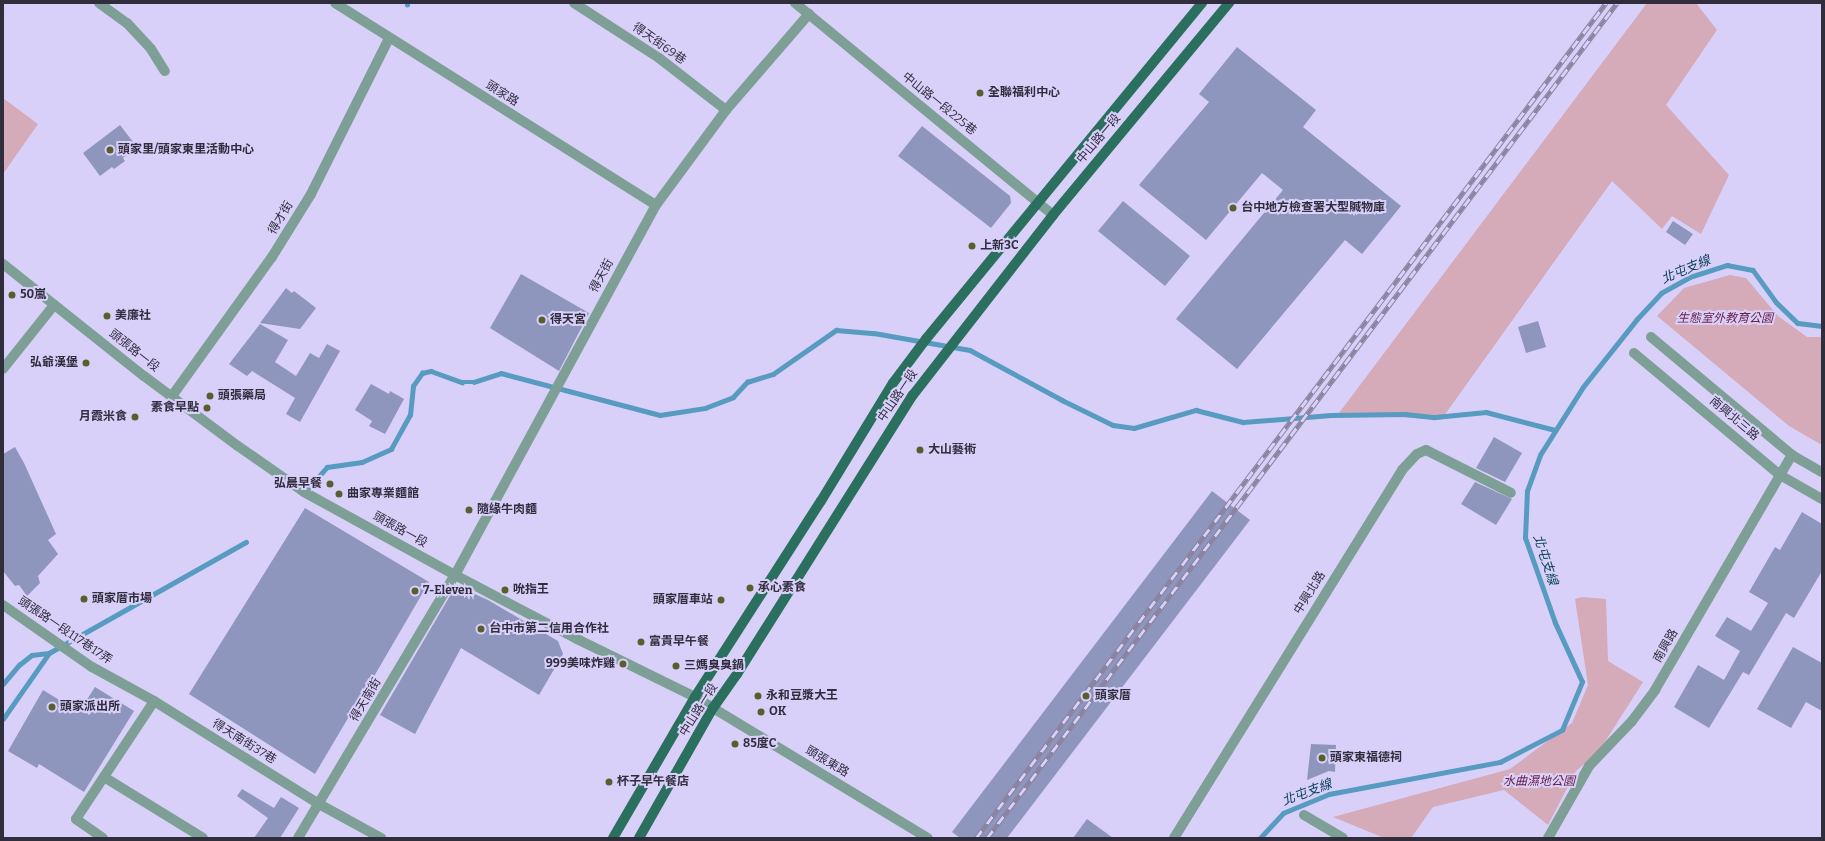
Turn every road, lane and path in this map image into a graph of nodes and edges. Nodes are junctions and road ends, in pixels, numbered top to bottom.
1 (99, 3) edge
2 (335, 3) edge
3 (574, 3) edge
4 (795, 3) edge
5 (1202, 3) edge
6 (1229, 3) edge
7 (809, 14) junction
8 (389, 38) junction
9 (165, 71) dead end
10 (726, 110) junction
11 (1038, 203) junction
12 (656, 205) junction
13 (1053, 215) junction
14 (3, 264) edge
15 (54, 304) junction
16 (1651, 337) dead end
17 (1634, 352) dead end
18 (3, 369) edge
19 (172, 396) junction
20 (1792, 455) junction
21 (1822, 472) edge
22 (1780, 475) junction
23 (1511, 493) dead end
24 (1822, 499) edge
25 (454, 575) junction
26 (3, 604) edge
27 (114, 678) joint
28 (695, 697) junction
29 (154, 701) junction
30 (713, 708) junction
31 (104, 777) junction
32 (320, 804) junction
33 (1304, 814) dead end
34 (103, 838) edge
35 (203, 838) edge
36 (298, 838) edge
37 (380, 838) edge
38 (614, 838) edge
39 (639, 838) edge
40 (928, 838) edge
41 (1174, 838) edge
42 (1343, 838) edge
43 (1548, 838) edge

1 - 9 street
2 - 8 street, 頭家路
3 - 10 street, 得天街69巷
4 - 7 street, 中山路一段225巷
5 - 11 main road, 中山路一段
6 - 13 main road, 中山路一段
7 - 10 street, 得天街
7 - 11 street, 中山路一段225巷
8 - 12 street, 頭家路
8 - 19 street, 得才街
10 - 12 street, 得天街
11 - 13 street, 中山路一段225巷
11 - 28 main road, 中山路一段
12 - 25 street, 得天街
13 - 30 main road, 中山路一段
14 - 15 street, 頭張路一段
15 - 18 street
15 - 19 street, 頭張路一段
16 - 20 street, 南興北三路
17 - 22 street, 南興北三路
19 - 25 street, 頭張路一段
20 - 21 street, 南興北三路
20 - 22 street, 南興路
22 - 24 street, 南興北三路
22 - 43 street, 南興路
23 - 41 street, 中興北路
25 - 28 street, 頭張路一段
25 - 32 street, 得天南街
26 - 27 street, 頭張路一段117巷17弄
27 - 29 street, 得天南街37巷
28 - 30 street, 頭張路一段
28 - 38 main road, 中山路一段
29 - 31 street
29 - 32 street, 得天南街37巷
30 - 39 main road, 中山路一段
30 - 40 street, 頭張東路
31 - 34 street
31 - 35 street
32 - 36 street, 得天南街
32 - 37 street, 得天南街37巷
33 - 42 street

